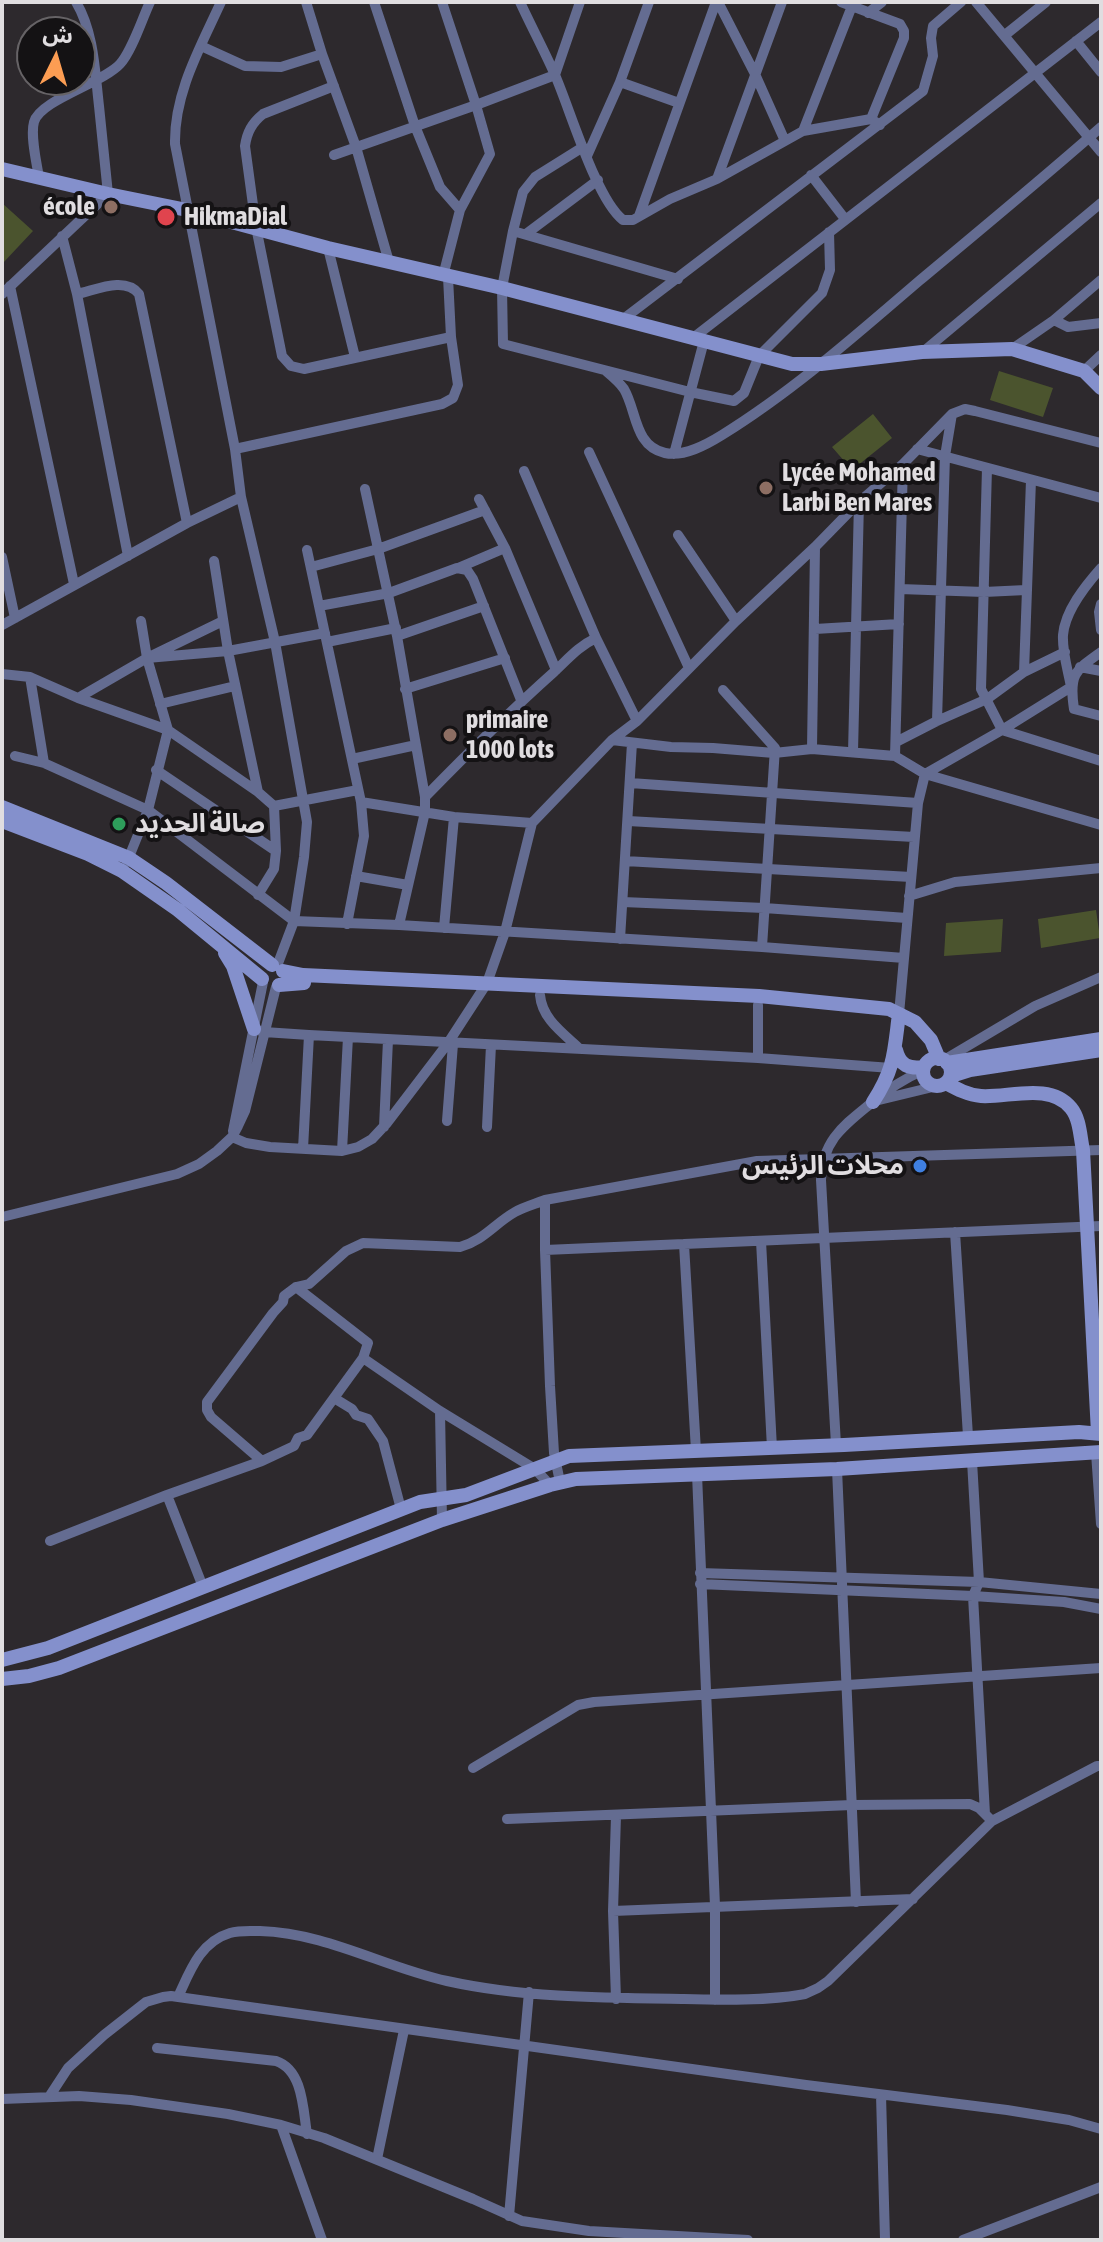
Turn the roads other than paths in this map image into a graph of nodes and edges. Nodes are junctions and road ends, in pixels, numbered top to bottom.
1 (150, 2) edge
2 (221, 2) edge
3 (306, 2) edge
4 (374, 2) edge
5 (442, 2) edge
6 (520, 2) edge
7 (580, 2) edge
8 (649, 2) edge
9 (717, 2) edge
10 (782, 2) edge
11 (841, 2) edge
12 (882, 2) edge
13 (961, 2) edge
14 (976, 2) edge
15 (1046, 2) edge
16 (852, 6) junction
17 (868, 13) junction
18 (1101, 22) edge
19 (1005, 35) junction
20 (1076, 41) junction
21 (201, 46) junction
22 (322, 54) junction
23 (1101, 72) edge
24 (1034, 73) junction
25 (755, 74) junction
26 (555, 75) junction
27 (96, 80) joint
28 (620, 82) junction
29 (334, 86) junction
30 (68, 96) edge
31 (679, 103) junction
32 (476, 105) junction
33 (875, 122) junction
34 (415, 126) junction
35 (1101, 127) edge
36 (803, 131) junction
37 (1088, 138) junction
38 (785, 141) junction
39 (356, 147) junction
40 (585, 152) junction
41 (1101, 152) edge
42 (334, 155) dead end
43 (2, 169) edge
44 (811, 175) junction
45 (39, 178) junction
46 (717, 179) junction
47 (598, 180) junction
48 (108, 194) junction
49 (1101, 203) edge
50 (187, 210) junction
51 (460, 210) junction
52 (639, 216) junction
53 (845, 219) junction
54 (256, 227) junction
55 (513, 231) junction
56 (829, 232) junction
57 (526, 234) junction
58 (62, 236) junction
59 (328, 248) junction
60 (389, 262) junction
61 (445, 276) junction
62 (678, 279) junction
63 (1101, 280) edge
64 (502, 288) junction
65 (6, 290) edge
66 (77, 294) junction
67 (622, 320) junction
68 (1054, 320) junction
69 (1101, 323) edge
70 (451, 337) junction
71 (699, 340) junction
72 (1012, 349) junction
73 (922, 352) junction
74 (1101, 355) edge
75 (759, 356) junction
76 (355, 357) junction
77 (821, 364) junction
78 (604, 370) junction
79 (1084, 371) junction
80 (1101, 388) edge
81 (690, 392) junction
82 (952, 414) junction
83 (1101, 443) edge
84 (235, 449) junction
85 (917, 449) junction
86 (589, 452) dead end
87 (674, 454) junction
88 (945, 456) junction
89 (903, 464) junction
90 (987, 468) junction
91 (524, 471) dead end
92 (1031, 480) junction
93 (365, 489) dead end
94 (241, 497) junction
95 (1101, 498) edge
96 (859, 502) junction
97 (187, 523) junction
98 (678, 535) dead end
99 (815, 547) junction
100 (505, 548) junction
101 (378, 549) junction
102 (307, 550) dead end
103 (128, 556) junction
104 (2, 557) edge
105 (214, 561) dead end
106 (311, 567) junction
107 (457, 568) junction
108 (1101, 568) edge
109 (74, 584) junction
110 (900, 589) junction
111 (941, 590) junction
112 (1026, 590) junction
113 (984, 592) junction
114 (389, 593) junction
115 (1101, 604) edge
116 (319, 606) junction
117 (484, 606) junction
118 (15, 618) junction
119 (141, 621) dead end
120 (223, 621) junction
121 (736, 621) junction
122 (899, 624) junction
123 (2, 625) edge
124 (856, 627) junction
125 (815, 629) junction
126 (1101, 630) edge
127 (396, 632) junction
128 (326, 638) junction
129 (596, 638) junction
130 (275, 642) junction
131 (228, 651) junction
132 (1065, 652) junction
133 (1101, 652) edge
134 (147, 658) junction
135 (505, 658) junction
136 (1080, 667) junction
137 (689, 668) junction
138 (556, 670) junction
139 (1101, 671) edge
140 (1024, 672) junction
141 (2, 674) edge
142 (30, 677) junction
143 (235, 686) junction
144 (1071, 687) junction
145 (405, 689) junction
146 (723, 690) dead end
147 (78, 698) junction
148 (987, 699) junction
149 (521, 700) junction
150 (160, 704) junction
151 (1101, 716) edge
152 (637, 721) junction
153 (937, 721) junction
154 (168, 730) junction
155 (1002, 730) junction
156 (612, 740) junction
157 (896, 742) junction
158 (632, 743) junction
159 (416, 745) junction
160 (812, 749) junction
161 (853, 752) junction
162 (774, 753) junction
163 (15, 756) dead end
164 (895, 756) junction
165 (352, 759) junction
166 (1101, 761) edge
167 (44, 763) junction
168 (156, 770) junction
169 (925, 774) junction
170 (630, 783) junction
171 (358, 790) junction
172 (258, 792) junction
173 (771, 792) junction
174 (425, 797) junction
175 (305, 800) junction
176 (361, 802) junction
177 (918, 803) junction
178 (274, 806) junction
179 (2, 807) edge
180 (148, 810) junction
181 (425, 812) junction
182 (454, 817) junction
183 (2, 821) edge
184 (628, 821) junction
185 (532, 823) junction
186 (1101, 825) edge
187 (769, 830) junction
188 (914, 837) junction
189 (276, 851) junction
190 (625, 861) junction
191 (126, 864) junction
192 (767, 868) junction
193 (1101, 868) edge
194 (356, 876) junction
195 (911, 877) junction
196 (408, 885) junction
197 (258, 895) junction
198 (909, 896) junction
199 (623, 902) junction
200 (764, 908) junction
201 (907, 918) junction
202 (294, 921) junction
203 (347, 924) junction
204 (399, 925) junction
205 (444, 928) junction
206 (505, 932) junction
207 (620, 939) junction
208 (218, 942) junction
209 (762, 947) junction
210 (904, 958) junction
211 (273, 977) junction
212 (1101, 977) edge
213 (484, 988) junction
214 (540, 995) junction
215 (758, 1005) junction
216 (899, 1014) junction
217 (259, 1031) junction
218 (309, 1035) junction
219 (348, 1037) junction
220 (1101, 1039) edge
221 (388, 1040) junction
222 (450, 1044) junction
223 (491, 1045) junction
224 (895, 1046) junction
225 (580, 1049) junction
226 (1101, 1050) edge
227 (758, 1058) junction
228 (891, 1068) junction
229 (924, 1069) junction
230 (944, 1071) junction
231 (873, 1102) junction
232 (447, 1121) dead end
233 (384, 1127) junction
234 (487, 1127) dead end
235 (232, 1137) junction
236 (303, 1149) junction
237 (1083, 1150) junction
238 (1101, 1150) edge
239 (342, 1151) junction
240 (823, 1159) junction
241 (545, 1200) junction
242 (2, 1217) edge
243 (1094, 1226) edge
244 (955, 1232) junction
245 (826, 1238) junction
246 (761, 1241) junction
247 (684, 1244) junction
248 (545, 1250) junction
249 (296, 1287) junction
250 (1097, 1349) edge
251 (363, 1358) junction
252 (334, 1398) junction
253 (440, 1411) junction
254 (1096, 1433) edge
255 (968, 1436) junction
256 (835, 1445) junction
257 (772, 1448) junction
258 (696, 1451) junction
259 (1094, 1453) edge
260 (262, 1461) junction
261 (556, 1461) junction
262 (972, 1461) junction
263 (535, 1469) junction
264 (835, 1469) junction
265 (697, 1474) junction
266 (555, 1484) junction
267 (167, 1495) junction
268 (440, 1499) junction
269 (401, 1509) junction
270 (442, 1520) junction
271 (1101, 1524) edge
272 (50, 1541) dead end
273 (700, 1578) junction
274 (979, 1582) junction
275 (842, 1583) junction
276 (203, 1587) junction
277 (1101, 1594) edge
278 (973, 1596) junction
279 (1101, 1609) edge
280 (26, 1656) junction
281 (2, 1660) edge
282 (1101, 1668) edge
283 (29, 1676) junction
284 (977, 1676) junction
285 (2, 1679) edge
286 (847, 1686) junction
287 (705, 1695) junction
288 (1101, 1766) edge
289 (473, 1768) dead end
290 (852, 1805) junction
291 (710, 1811) junction
292 (616, 1816) junction
293 (989, 1817) junction
294 (507, 1819) dead end
295 (913, 1899) junction
296 (856, 1902) junction
297 (715, 1906) junction
298 (613, 1911) junction
299 (529, 1992) junction
300 (178, 1997) junction
301 (616, 1999) junction
302 (715, 2000) junction
303 (404, 2030) junction
304 (524, 2046) junction
305 (157, 2048) dead end
306 (881, 2095) junction
307 (49, 2097) junction
308 (2, 2099) edge
309 (281, 2125) junction
310 (1101, 2129) edge
311 (307, 2134) junction
312 (377, 2159) junction
313 (1101, 2187) edge
314 (509, 2216) junction
315 (322, 2240) edge
316 (748, 2240) edge
317 (885, 2240) edge
318 (963, 2240) edge

1 - 27 street
2 - 21 street
3 - 22 street
4 - 34 street
5 - 32 street
6 - 26 street
7 - 26 street
8 - 28 street
9 - 25 street
9 - 31 street
10 - 25 street
11 - 16 street
12 - 17 street
13 - 33 street
14 - 19 street
15 - 19 street
16 - 17 street
16 - 36 street
17 - 33 street
18 - 20 street
19 - 24 street
20 - 23 street
20 - 24 street
21 - 22 street
21 - 50 street
22 - 29 street
24 - 37 street
24 - 53 street
25 - 38 street
25 - 46 street
26 - 32 street
26 - 40 street
27 - 48 street
28 - 31 street
28 - 40 street
29 - 39 street
29 - 54 street
30 - 45 street
31 - 52 street
32 - 34 street
32 - 51 street
33 - 36 street
33 - 44 street
34 - 39 street
34 - 51 street
35 - 37 street
36 - 38 street
37 - 41 street
37 - 77 street
38 - 46 street
39 - 42 street
39 - 60 street
40 - 47 street
40 - 55 street
43 - 45 street
44 - 53 street
44 - 62 street
45 - 48 street
46 - 52 street
47 - 52 street
47 - 57 street
48 - 50 street
48 - 58 street
49 - 73 street
50 - 54 street
50 - 84 street
51 - 61 street
53 - 56 street
54 - 59 street
54 - 76 street
55 - 57 street
55 - 64 street
56 - 71 street
56 - 75 street
57 - 62 street
58 - 65 street
58 - 66 street
59 - 60 street
59 - 76 street
60 - 61 street
61 - 64 street
61 - 70 street
62 - 67 street
63 - 68 street
64 - 67 street
64 - 78 street
65 - 109 street
66 - 97 street
66 - 103 street
67 - 71 street
68 - 69 street
68 - 72 street
70 - 76 street
70 - 84 street
71 - 75 street
71 - 81 street
72 - 73 street
72 - 79 street
73 - 77 street
74 - 79 street
75 - 77 street
75 - 81 street
77 - 87 street
78 - 81 street
78 - 87 street
79 - 80 street
81 - 87 street
82 - 83 street
82 - 85 street
82 - 88 street
84 - 94 street
85 - 88 street
85 - 89 street
86 - 137 street
88 - 90 street
88 - 111 street
89 - 96 street
89 - 110 street
90 - 92 street
90 - 113 street
91 - 129 street
92 - 95 street
92 - 112 street
93 - 101 street
94 - 97 street
94 - 130 street
96 - 99 street
96 - 124 street
97 - 103 street
98 - 121 street
99 - 121 street
99 - 125 street
100 - 101 street
100 - 107 street
100 - 138 street
101 - 106 street
101 - 114 street
102 - 106 street
103 - 109 street
104 - 118 street
105 - 120 street
106 - 116 street
107 - 114 street
107 - 117 street
108 - 132 street
109 - 118 street
110 - 111 street
110 - 122 street
111 - 113 street
111 - 153 street
112 - 113 street
112 - 140 street
113 - 148 street
114 - 116 street
114 - 127 street
115 - 126 street
116 - 128 street
117 - 127 street
117 - 135 street
118 - 123 street
119 - 134 street
120 - 131 street
120 - 134 street
121 - 137 street
122 - 124 street
122 - 157 street
124 - 125 street
124 - 161 street
125 - 160 street
127 - 128 street
127 - 145 street
128 - 130 street
128 - 165 street
129 - 138 street
129 - 152 street
130 - 131 street
130 - 175 street
131 - 134 street
131 - 143 street
132 - 140 street
132 - 144 street
133 - 136 street
134 - 147 street
134 - 150 street
135 - 145 street
135 - 149 street
136 - 139 street
136 - 144 street
137 - 152 street
138 - 149 street
140 - 148 street
141 - 142 street
142 - 147 street
142 - 167 street
143 - 150 street
143 - 172 street
144 - 151 street
144 - 155 street
145 - 159 street
146 - 162 street
147 - 154 street
148 - 153 street
148 - 155 street
149 - 174 street
150 - 154 street
152 - 156 street
153 - 157 street
154 - 168 street
154 - 172 street
155 - 166 street
155 - 169 street
156 - 158 street
156 - 185 street
157 - 164 street
158 - 162 street
158 - 170 street
159 - 165 street
159 - 174 street
160 - 161 street
160 - 162 street
161 - 164 street
162 - 173 street
163 - 167 street
164 - 169 street
165 - 171 street
167 - 180 street
168 - 180 street
168 - 189 street
169 - 177 street
169 - 186 street
170 - 173 street
170 - 184 street
171 - 175 street
171 - 176 street
172 - 178 street
173 - 177 street
173 - 187 street
174 - 181 street
175 - 178 street
175 - 202 street
176 - 181 street
176 - 194 street
177 - 188 street
178 - 189 street
179 - 191 street
180 - 191 street
180 - 197 street
181 - 182 street
181 - 196 street
182 - 185 street
182 - 205 street
183 - 191 street
184 - 187 street
184 - 190 street
185 - 206 street
187 - 188 street
187 - 192 street
188 - 195 street
189 - 197 street
190 - 192 street
190 - 199 street
191 - 208 street
191 - 211 street
192 - 195 street
192 - 200 street
193 - 198 street
194 - 196 street
194 - 203 street
195 - 198 street
196 - 204 street
197 - 202 street
198 - 201 street
199 - 200 street
199 - 207 street
200 - 201 street
200 - 209 street
201 - 210 street
202 - 203 street
202 - 211 street
203 - 204 street
204 - 205 street
205 - 206 street
206 - 207 street
206 - 213 street
207 - 209 street
208 - 211 street
208 - 217 street
209 - 210 street
210 - 216 street
211 - 213 street
211 - 217 street
212 - 230 street
213 - 214 street
213 - 216 street
213 - 222 street
214 - 215 street
214 - 225 street
215 - 216 street
215 - 227 street
216 - 224 street
216 - 230 street
217 - 218 street
217 - 235 street
218 - 219 street
218 - 236 street
219 - 221 street
219 - 239 street
220 - 230 street
221 - 222 street
221 - 233 street
222 - 223 street
222 - 232 street
222 - 233 street
223 - 225 street
223 - 234 street
224 - 228 street
224 - 229 street
225 - 227 street
226 - 230 street
227 - 228 street
228 - 231 street
229 - 230 street
229 - 230 street
229 - 231 street
230 - 231 street
230 - 237 street
231 - 240 street
233 - 239 street
235 - 236 street
235 - 242 street
236 - 239 street
237 - 238 street
237 - 240 street
237 - 243 street
240 - 241 street
240 - 245 street
241 - 248 street
241 - 249 street
243 - 244 street
243 - 250 street
244 - 245 street
244 - 255 street
245 - 246 street
245 - 256 street
246 - 247 street
246 - 257 street
247 - 248 street
247 - 258 street
248 - 261 street
249 - 251 street
249 - 260 street
250 - 254 street
251 - 252 street
251 - 253 street
252 - 260 street
252 - 269 street
253 - 263 street
253 - 268 street
254 - 255 street
254 - 259 street
255 - 256 street
256 - 257 street
256 - 264 street
256 - 264 street
257 - 258 street
258 - 261 street
259 - 262 street
259 - 271 street
260 - 267 street
261 - 263 street
261 - 266 street
262 - 264 street
262 - 274 street
263 - 266 street
263 - 268 street
264 - 265 street
264 - 275 street
265 - 266 street
265 - 273 street
266 - 270 street
267 - 272 street
267 - 276 street
268 - 269 street
268 - 270 street
269 - 276 street
270 - 283 street
273 - 275 street
273 - 287 street
274 - 275 street
274 - 277 street
274 - 278 street
275 - 278 street
275 - 286 street
276 - 280 street
278 - 279 street
278 - 284 street
280 - 281 street
280 - 283 street
282 - 284 street
283 - 285 street
284 - 286 street
284 - 293 street
286 - 287 street
286 - 290 street
287 - 289 street
287 - 291 street
288 - 293 street
290 - 291 street
290 - 293 street
290 - 296 street
291 - 292 street
291 - 297 street
292 - 294 street
292 - 298 street
293 - 295 street
295 - 296 street
295 - 302 street
296 - 297 street
297 - 298 street
297 - 302 street
298 - 301 street
299 - 300 street
299 - 301 street
299 - 304 street
300 - 303 street
300 - 307 street
301 - 302 street
303 - 304 street
303 - 312 street
304 - 306 street
304 - 314 street
305 - 311 street
306 - 310 street
306 - 317 street
307 - 308 street
307 - 309 street
309 - 311 street
309 - 315 street
311 - 312 street
312 - 314 street
313 - 318 street
314 - 316 street

